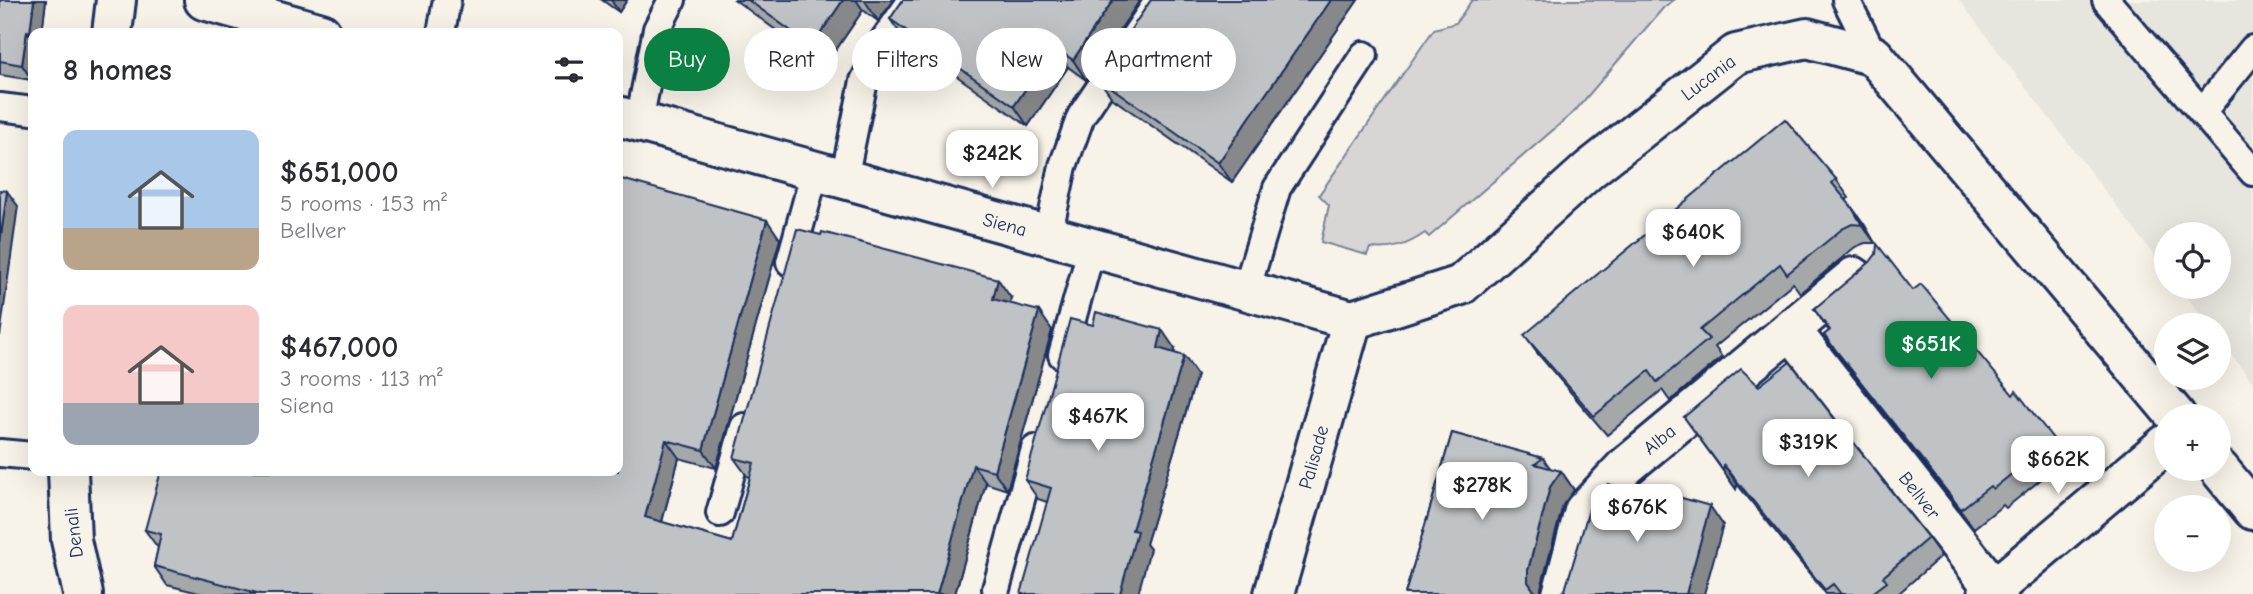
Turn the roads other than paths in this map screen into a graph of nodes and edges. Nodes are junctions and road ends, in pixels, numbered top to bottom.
1 (116, 0) edge
2 (204, 0) edge
3 (447, 0) edge
4 (672, 0) edge
5 (912, 0) edge
6 (1158, 0) edge
7 (1846, 0) edge
8 (2106, 0) edge
9 (113, 28) edge
10 (303, 28) edge
11 (442, 28) edge
12 (2253, 48) edge
13 (1364, 55) dead end
14 (1874, 56) junction
15 (0, 107) edge
16 (28, 110) edge
17 (2202, 112) junction
18 (629, 119) edge
19 (2253, 172) edge
20 (830, 175) junction
21 (1048, 236) junction
22 (1093, 247) junction
23 (1869, 264) edge
24 (782, 289) edge
25 (1246, 291) junction
26 (1352, 320) junction
27 (1791, 330) junction
28 (1055, 379) edge
29 (2166, 404) edge
30 (749, 408) edge
31 (1040, 431) edge
32 (0, 453) edge
33 (2154, 454) edge
34 (28, 456) edge
35 (68, 476) edge
36 (2229, 481) edge
37 (2253, 510) edge
38 (720, 513) dead end
39 (996, 589) dead end
40 (1993, 592) edge
41 (83, 594) edge
42 (1274, 594) edge
43 (1562, 594) edge

1 - 9 street
2 - 10 street
3 - 11 lane
4 - 18 lane
5 - 20 lane
6 - 21 lane
7 - 14 lane
8 - 17 lane
12 - 17 lane
13 - 25 lane
14 - 26 street, Lucania
14 - 29 street
15 - 16 lane
17 - 19 lane
18 - 20 street, Siena
20 - 21 street, Siena
20 - 24 lane
21 - 22 street, Siena
22 - 25 street, Siena
22 - 28 lane
23 - 27 street, Alba
25 - 26 street, Siena
26 - 42 street, Palisade
27 - 40 street, Bellver
27 - 43 street, Alba
30 - 38 lane
31 - 39 lane
32 - 34 lane
33 - 40 street
35 - 41 street, Denali
36 - 37 street

